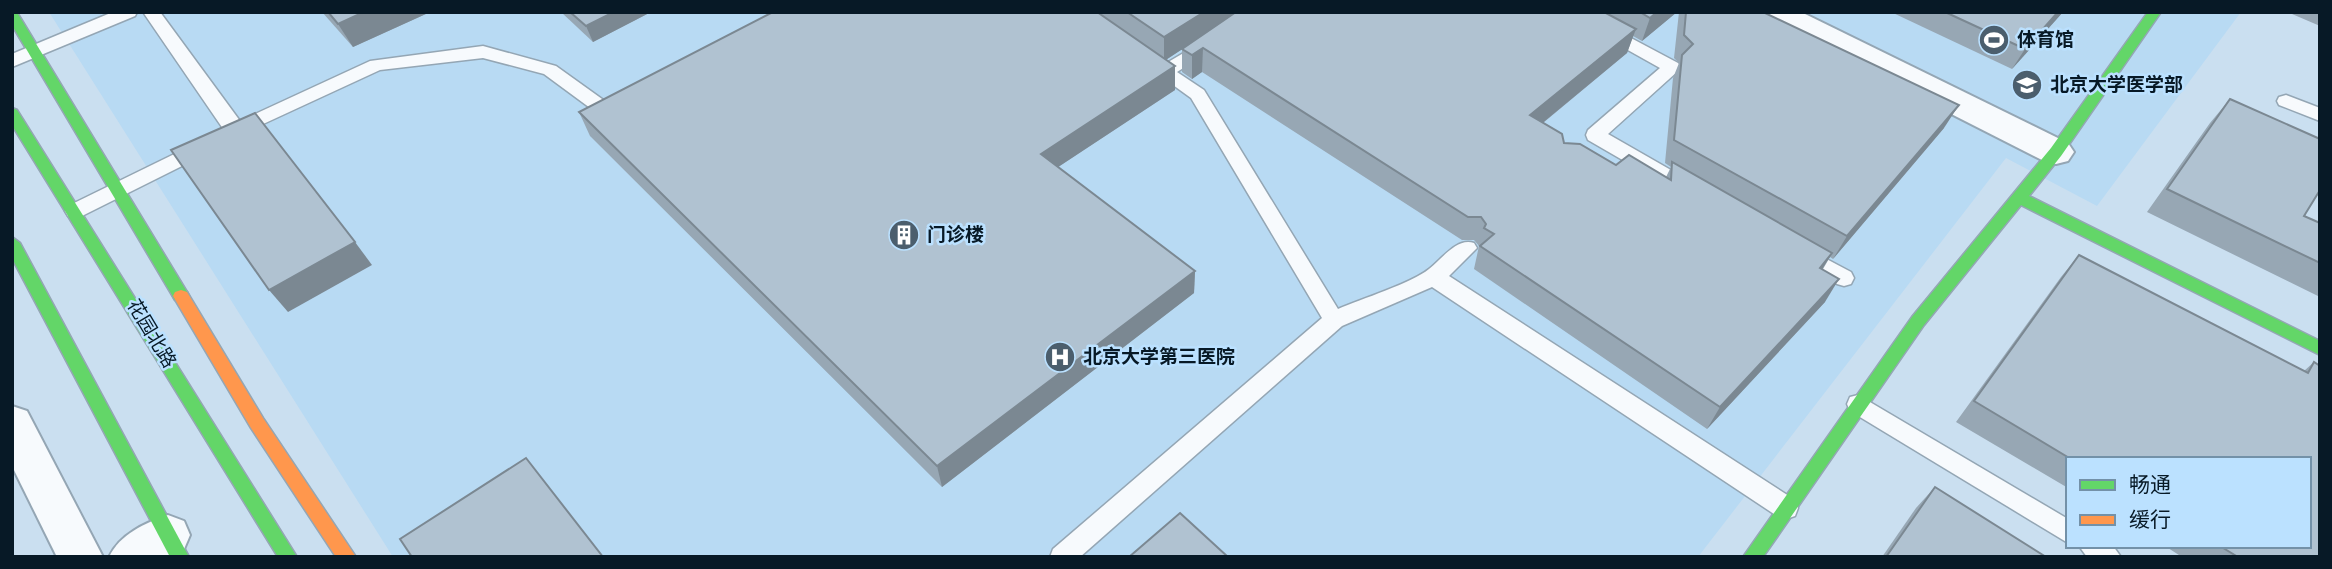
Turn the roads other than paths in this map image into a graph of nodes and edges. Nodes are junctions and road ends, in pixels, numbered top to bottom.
1 (129, 12) edge
2 (151, 12) edge
3 (1569, 12) edge
4 (1775, 12) edge
5 (2155, 12) edge
6 (12, 14) edge
7 (1223, 35) edge
8 (35, 52) junction
9 (12, 61) edge
10 (632, 100) edge
11 (2286, 101) dead end
12 (12, 113) edge
13 (2320, 115) edge
14 (236, 130) junction
15 (2056, 152) junction
16 (118, 190) junction
17 (1702, 196) edge
18 (2018, 197) junction
19 (75, 211) junction
20 (12, 243) edge
21 (1785, 244) edge
22 (1467, 248) edge
23 (1434, 277) junction
24 (1844, 278) dead end
25 (1334, 320) junction
26 (2320, 349) edge
27 (1858, 404) junction
28 (12, 423) edge
29 (1786, 508) junction
30 (2066, 531) edge
31 (160, 549) edge
32 (80, 557) edge
33 (288, 557) edge
34 (347, 557) edge
35 (1062, 557) edge
36 (1752, 557) edge

1 - 8 lane
2 - 14 lane
3 - 17 lane
4 - 15 street
5 - 15 street
6 - 8 street
7 - 25 lane
8 - 9 lane
8 - 16 street
10 - 14 lane
11 - 13 lane
12 - 19 street, 花园北路
14 - 16 lane
15 - 18 street
16 - 19 lane
16 - 34 street
18 - 26 street
18 - 27 street
19 - 33 street, 花园北路
20 - 31 street
21 - 24 lane
22 - 23 lane
23 - 25 lane
23 - 29 lane
25 - 35 lane
27 - 29 street
27 - 30 lane
28 - 32 street
29 - 36 street

